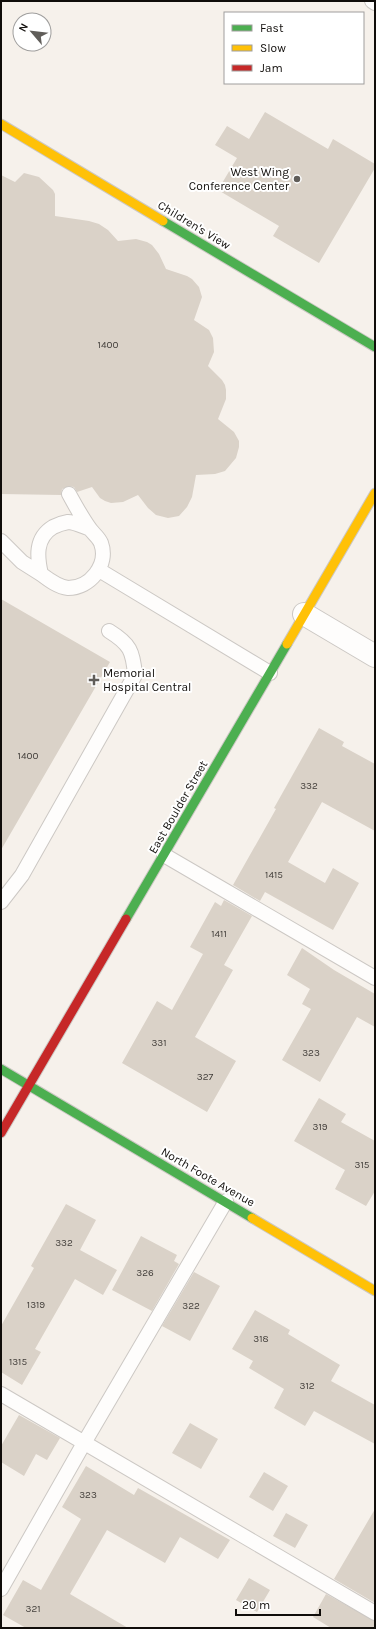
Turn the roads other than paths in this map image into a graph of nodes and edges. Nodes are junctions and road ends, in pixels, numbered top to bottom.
1 (372, 1) edge
2 (375, 3) edge
3 (1, 124) edge
4 (375, 347) edge
5 (375, 493) edge
6 (69, 494) dead end
7 (88, 528) junction
8 (1, 541) edge
9 (99, 570) junction
10 (41, 574) junction
11 (304, 614) junction
12 (109, 630) dead end
13 (375, 656) edge
14 (270, 673) junction
15 (164, 855) junction
16 (1, 902) edge
17 (375, 978) edge
18 (1, 1069) edge
19 (28, 1086) junction
20 (1, 1133) edge
21 (226, 1201) junction
22 (375, 1290) edge
23 (1, 1394) edge
24 (84, 1443) junction
25 (1, 1589) edge
26 (375, 1613) edge

1 - 2 lane
3 - 4 street, Children's View
5 - 11 street, East Boulder Street
6 - 7 lane
7 - 9 lane
7 - 10 lane
8 - 10 lane
9 - 10 lane
9 - 14 lane
11 - 13 street
11 - 14 street, East Boulder Street
12 - 16 lane
14 - 15 street, East Boulder Street
15 - 17 lane
15 - 19 street, East Boulder Street
18 - 19 street, North Foote Avenue
19 - 20 street, East Boulder Street
19 - 21 street, North Foote Avenue
21 - 22 street, North Foote Avenue
21 - 24 lane
23 - 24 lane
24 - 25 lane
24 - 26 lane

